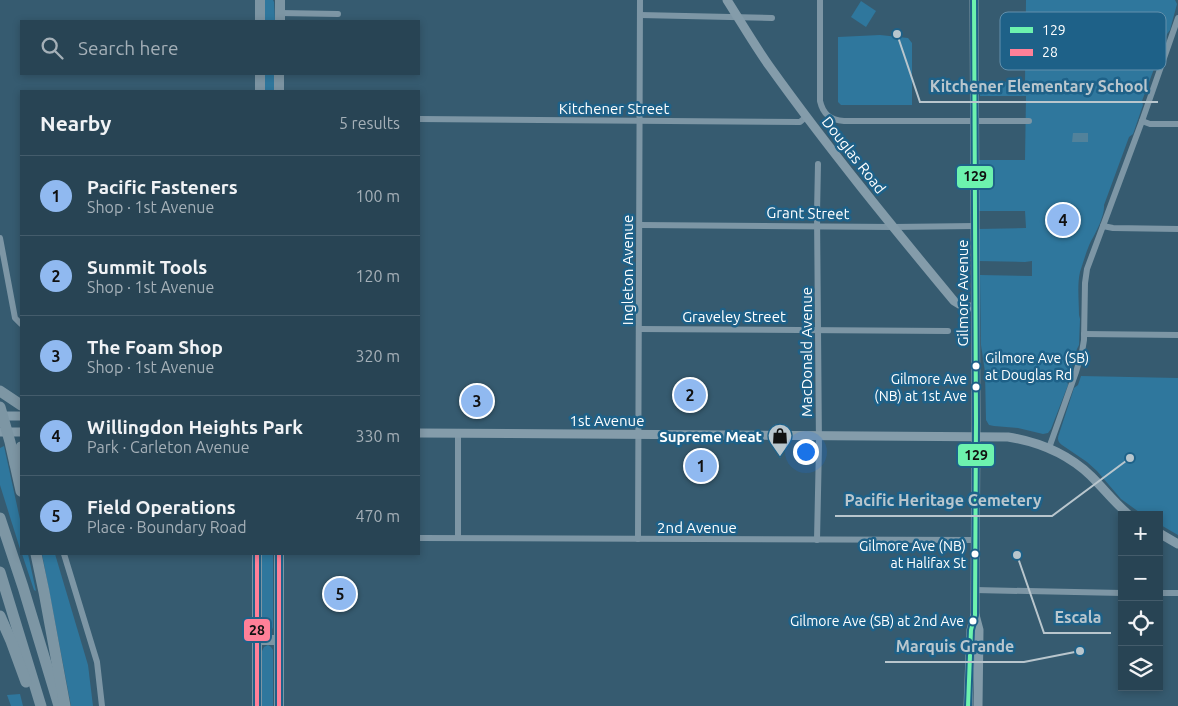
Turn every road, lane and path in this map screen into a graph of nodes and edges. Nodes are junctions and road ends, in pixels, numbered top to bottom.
1 (260, 0) edge
2 (280, 0) edge
3 (640, 0) edge
4 (727, 0) edge
5 (820, 0) edge
6 (974, 0) edge
7 (338, 14) dead end
8 (640, 15) junction
9 (280, 17) edge
10 (738, 17) junction
11 (772, 18) dead end
12 (1178, 18) edge
13 (260, 20) edge
14 (1166, 52) edge
15 (1160, 70) edge
16 (260, 75) edge
17 (279, 75) edge
18 (260, 90) edge
19 (279, 90) edge
20 (807, 116) junction
21 (420, 119) edge
22 (640, 120) junction
23 (975, 121) junction
24 (1029, 121) dead end
25 (1142, 121) junction
26 (1178, 124) edge
27 (818, 164) dead end
28 (640, 225) junction
29 (818, 226) junction
30 (975, 226) junction
31 (1103, 226) junction
32 (893, 227) junction
33 (1178, 229) edge
34 (0, 238) edge
35 (976, 307) junction
36 (20, 323) edge
37 (639, 329) junction
38 (818, 329) junction
39 (948, 331) dead end
40 (1084, 334) junction
41 (1178, 335) edge
42 (0, 391) edge
43 (20, 404) edge
44 (1, 413) edge
45 (20, 416) edge
46 (4, 432) edge
47 (20, 432) edge
48 (420, 433) edge
49 (458, 433) junction
50 (638, 434) junction
51 (819, 435) junction
52 (976, 436) junction
53 (1049, 448) junction
54 (20, 450) edge
55 (15, 464) junction
56 (20, 486) edge
57 (1124, 511) edge
58 (0, 518) edge
59 (1163, 535) edge
60 (420, 538) edge
61 (458, 538) junction
62 (638, 539) junction
63 (817, 540) junction
64 (975, 540) junction
65 (1178, 544) edge
66 (36, 555) edge
67 (64, 555) edge
68 (257, 555) edge
69 (279, 555) edge
70 (0, 572) edge
71 (974, 590) junction
72 (1118, 592) edge
73 (1163, 593) edge
74 (1178, 593) edge
75 (974, 615) junction
76 (0, 616) edge
77 (257, 640) junction
78 (279, 640) junction
79 (35, 706) edge
80 (40, 706) edge
81 (59, 706) edge
82 (65, 706) edge
83 (102, 706) edge
84 (257, 706) edge
85 (279, 706) edge
86 (968, 706) edge
87 (978, 706) edge

1 - 13 main road
2 - 9 main road
3 - 8 street, Ingleton Avenue
4 - 10 street, Douglas Road
5 - 23 street
6 - 23 street, Gilmore Avenue
7 - 9 street
8 - 10 street
8 - 22 street, Ingleton Avenue
10 - 11 street
10 - 20 street, Douglas Road
12 - 14 street
15 - 25 street
16 - 18 main road
17 - 19 main road
20 - 22 street, Kitchener Street
20 - 32 street, Douglas Road
21 - 22 street, Kitchener Street
22 - 28 street, Ingleton Avenue
23 - 24 street
23 - 30 street, Gilmore Avenue
25 - 26 street
25 - 31 street
27 - 29 street, MacDonald Avenue
28 - 29 street, Grant Street
28 - 37 street, Ingleton Avenue
29 - 32 street, Grant Street
29 - 38 street, MacDonald Avenue
30 - 32 street, Grant Street
30 - 35 street, Gilmore Avenue
31 - 33 street
31 - 40 street
32 - 35 street, Douglas Road
34 - 36 street
35 - 52 street, Gilmore Avenue
37 - 38 street, Graveley Street
37 - 50 street, Ingleton Avenue
38 - 39 street, Graveley Street
38 - 51 street, MacDonald Avenue
40 - 41 street
40 - 53 street
42 - 43 highway
44 - 45 street
44 - 46 highway
46 - 47 street
46 - 55 highway
48 - 49 street, 1st Avenue
49 - 50 street, 1st Avenue
49 - 61 street
50 - 51 street, 1st Avenue
50 - 62 street, Ingleton Avenue
51 - 52 street, 1st Avenue
51 - 63 street, MacDonald Avenue
52 - 53 street
52 - 64 street, Gilmore Avenue
53 - 57 street
54 - 55 highway
55 - 56 highway
58 - 81 highway
59 - 65 street
60 - 61 street, 2nd Avenue
61 - 62 street, 2nd Avenue
62 - 63 street, 2nd Avenue
63 - 64 street, 2nd Avenue
64 - 71 street, Gilmore Avenue
66 - 82 highway
67 - 83 street
68 - 77 main road
69 - 78 main road
70 - 80 highway
71 - 72 street
71 - 75 street, Gilmore Avenue
73 - 74 street
75 - 86 street, Gilmore Avenue
75 - 87 street, Gilmore Avenue
76 - 79 highway
77 - 78 main road
77 - 84 main road
78 - 85 main road

